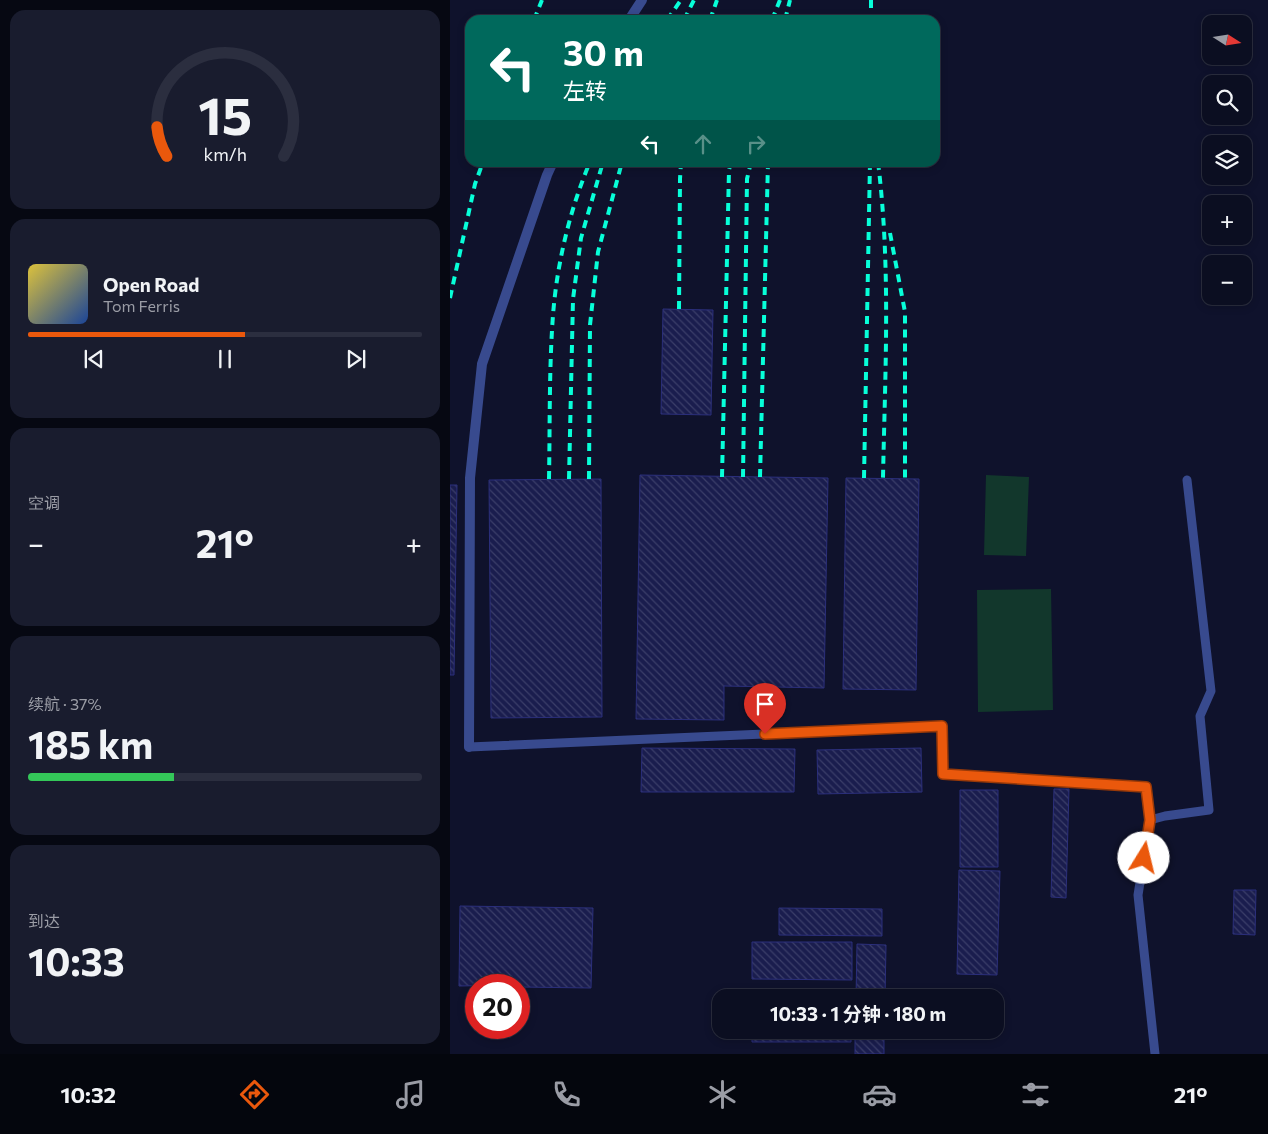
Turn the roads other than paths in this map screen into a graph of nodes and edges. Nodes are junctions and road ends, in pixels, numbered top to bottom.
1 (642, 0) edge
2 (632, 15) edge
3 (551, 167) edge
4 (1187, 480) dead end
5 (469, 747) joint
6 (1150, 820) junction
7 (1155, 1054) edge

1 - 2 street
3 - 5 street
4 - 6 lane
5 - 6 lane
6 - 7 lane

